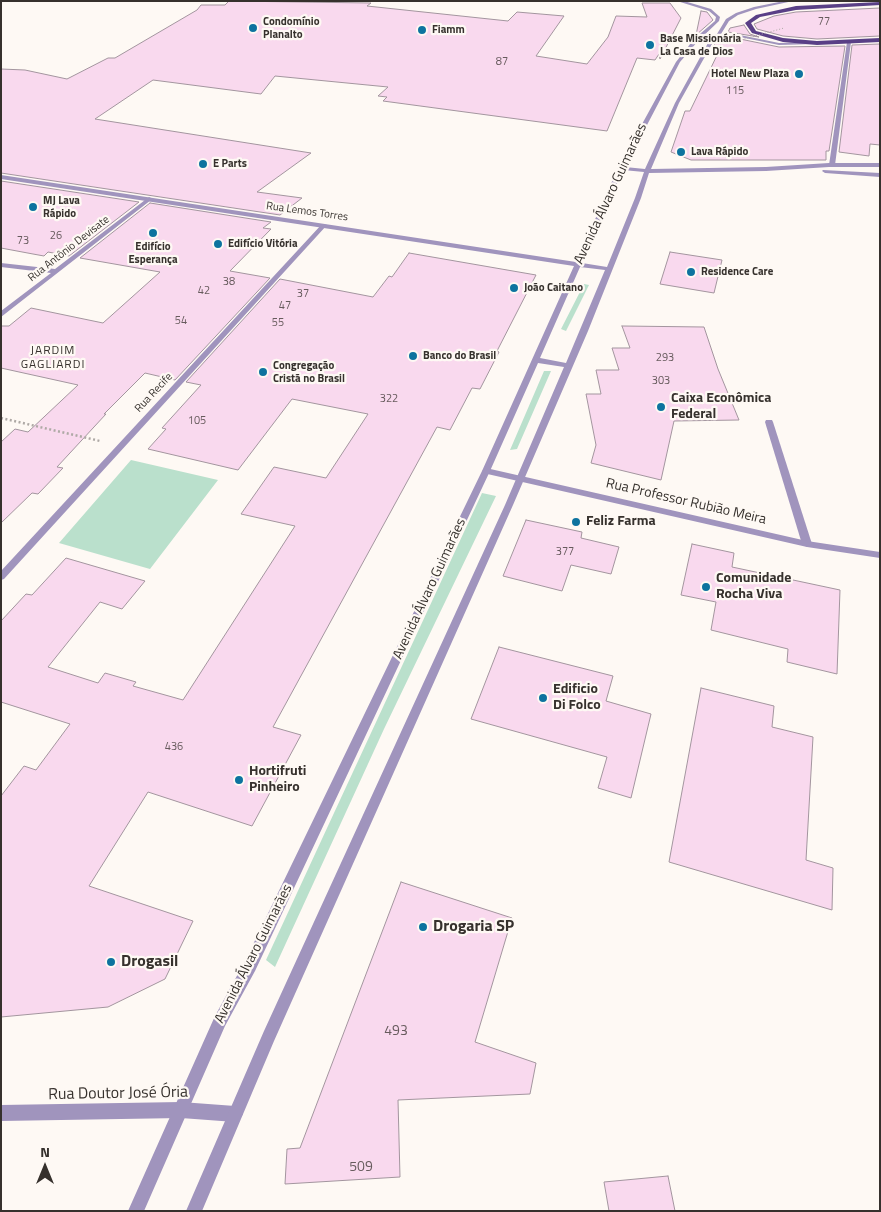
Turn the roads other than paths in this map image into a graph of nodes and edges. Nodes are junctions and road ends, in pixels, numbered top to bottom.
1 (679, 1) edge
2 (698, 1) edge
3 (730, 1) edge
4 (791, 1) edge
5 (814, 1) edge
6 (879, 3) edge
7 (729, 28) junction
8 (702, 35) junction
9 (718, 35) junction
10 (745, 38) junction
11 (880, 40) edge
12 (849, 42) junction
13 (817, 43) junction
14 (832, 165) junction
15 (880, 165) edge
16 (621, 168) junction
17 (766, 169) junction
18 (647, 171) junction
19 (880, 175) edge
20 (1, 177) edge
21 (149, 199) junction
22 (324, 225) junction
23 (578, 264) junction
24 (1, 265) edge
25 (609, 269) junction
26 (55, 272) junction
27 (1, 314) edge
28 (536, 360) junction
29 (569, 366) junction
30 (769, 422) dead end
31 (486, 471) junction
32 (520, 477) junction
33 (807, 544) junction
34 (880, 556) edge
35 (1, 577) edge
36 (181, 1110) junction
37 (1, 1113) edge
38 (235, 1114) junction
39 (136, 1211) edge
40 (194, 1211) edge

1 - 8 street, Avenida Álvaro Guimarães
2 - 3 main road
4 - 7 street, Avenida Álvaro Guimarães
5 - 6 main road
6 - 13 main road
7 - 9 street, Avenida Álvaro Guimarães
7 - 10 street
8 - 9 street
8 - 16 street, Avenida Álvaro Guimarães
9 - 10 street
9 - 18 street, Avenida Álvaro Guimarães
10 - 13 street
11 - 12 main road
12 - 13 main road
12 - 14 street
14 - 15 street
14 - 17 street
16 - 18 street
16 - 23 street, Avenida Álvaro Guimarães
17 - 18 street
17 - 19 street
18 - 25 street, Avenida Álvaro Guimarães
20 - 21 street, Rua Lemos Torres
21 - 22 street, Rua Lemos Torres
21 - 26 street, Rua Antônio Devisate
22 - 23 street, Rua Lemos Torres
22 - 35 street, Rua Recife
23 - 25 street, Rua Lemos Torres
23 - 28 street, Avenida Álvaro Guimarães
24 - 26 street
25 - 29 street, Avenida Álvaro Guimarães
26 - 27 street, Rua Antônio Devisate
28 - 29 street
28 - 31 street, Avenida Álvaro Guimarães
29 - 32 street, Avenida Álvaro Guimarães
30 - 33 street
31 - 32 street, Rua Professor Rubião Meira
31 - 36 street, Avenida Álvaro Guimarães
32 - 33 street, Rua Professor Rubião Meira
32 - 38 street, Avenida Álvaro Guimarães
33 - 34 street, Rua Professor Rubião Meira
36 - 37 street, Rua Doutor José Ória
36 - 38 street, Rua Doutor José Ória
36 - 39 street, Avenida Álvaro Guimarães
38 - 40 street, Avenida Álvaro Guimarães

